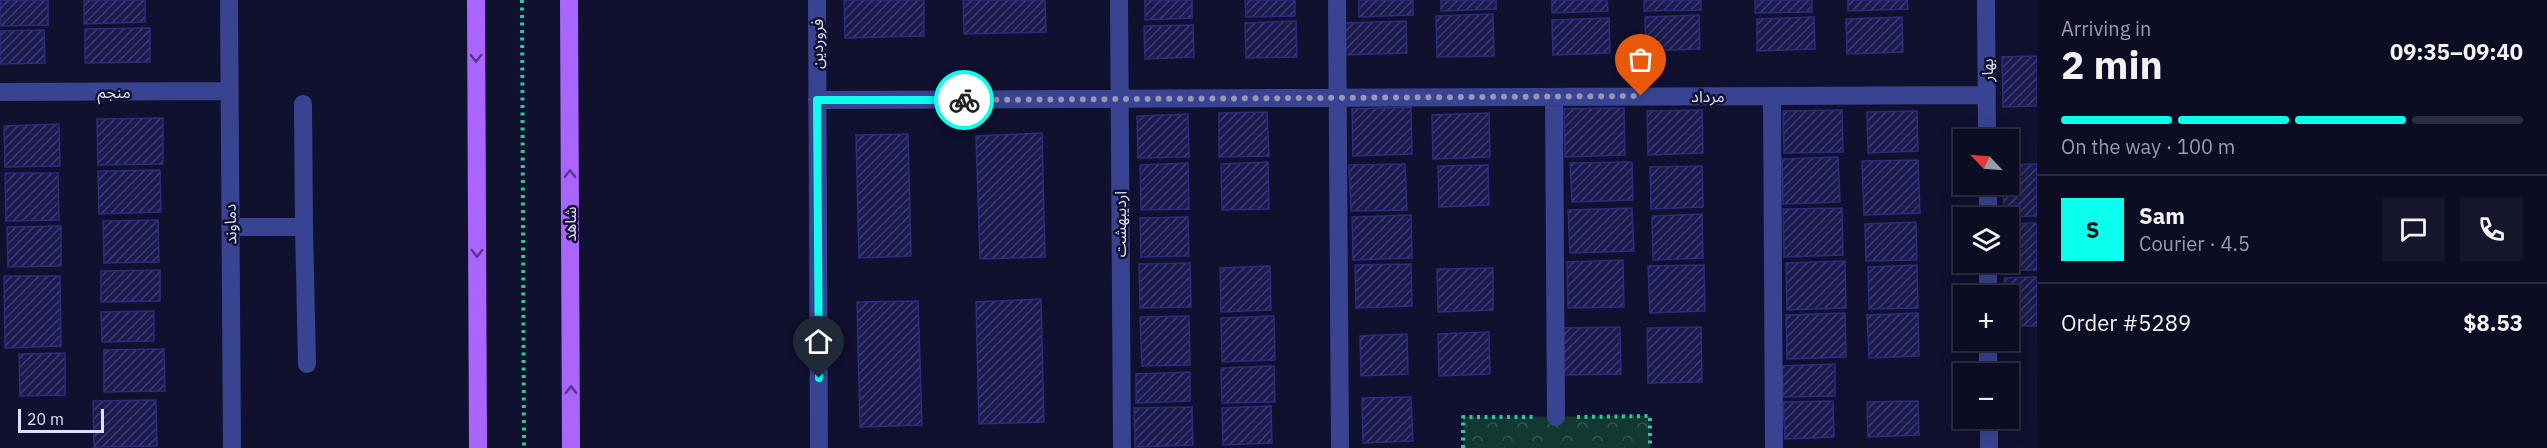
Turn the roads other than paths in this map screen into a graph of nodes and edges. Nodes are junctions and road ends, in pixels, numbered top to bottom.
1 (229, 0) edge
2 (476, 0) edge
3 (569, 0) edge
4 (817, 0) edge
5 (1119, 0) edge
6 (1337, 0) edge
7 (1986, 0) edge
8 (228, 91) junction
9 (0, 92) edge
10 (1987, 95) junction
11 (1772, 96) junction
12 (1554, 97) junction
13 (1338, 98) junction
14 (1120, 99) junction
15 (817, 100) junction
16 (303, 104) dead end
17 (1987, 129) edge
18 (230, 227) junction
19 (304, 227) junction
20 (307, 364) dead end
21 (1556, 417) dead end
22 (1989, 429) edge
23 (232, 448) edge
24 (478, 448) edge
25 (571, 448) edge
26 (819, 448) edge
27 (1122, 448) edge
28 (1340, 448) edge
29 (1774, 448) edge
30 (1989, 448) edge

1 - 8 street, دماوند
2 -> 24 main road
25 -> 3 main road, شاهد
4 - 15 street, فروردین
5 - 14 street, اردیبهشت
6 - 13 street
7 - 10 street, بهار
8 - 9 street, منجم
8 - 18 street, دماوند
10 - 11 street, مرداد
10 - 17 street, بهار
11 - 12 street, مرداد
11 - 29 street
12 - 13 street, مرداد
12 - 21 street
13 - 14 street, مرداد
13 - 28 street
14 - 15 street, مرداد
14 - 27 street, اردیبهشت
15 - 26 street, فروردین
16 - 19 street
18 - 19 street
18 - 23 street, دماوند
19 - 20 street
22 - 30 street

